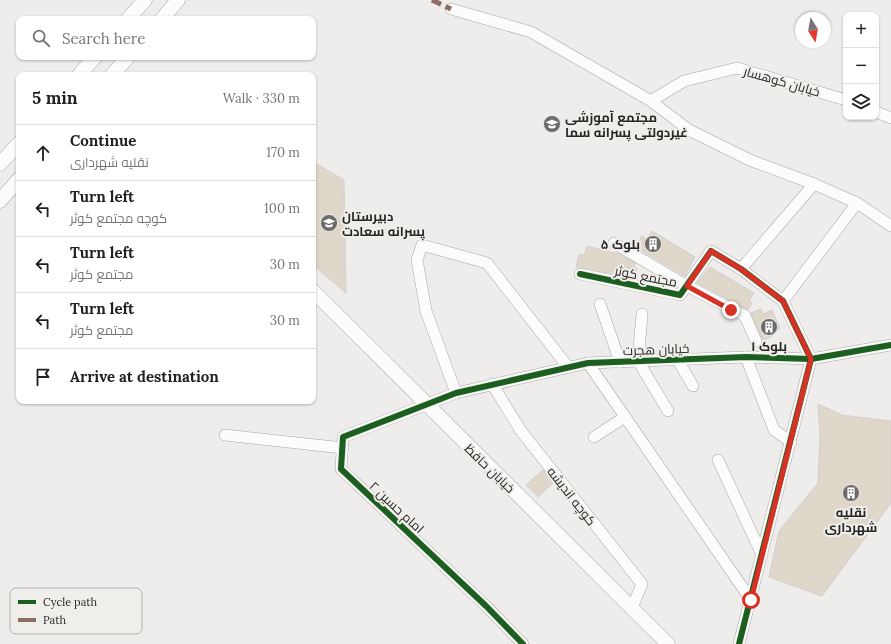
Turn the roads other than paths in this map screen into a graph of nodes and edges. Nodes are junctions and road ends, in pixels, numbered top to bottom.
1 (145, 0) edge
2 (178, 0) edge
3 (451, 9) dead end
4 (131, 16) edge
5 (165, 16) edge
6 (92, 60) edge
7 (126, 60) edge
8 (128, 60) edge
9 (82, 72) edge
10 (115, 72) edge
11 (128, 72) edge
12 (843, 99) edge
13 (651, 101) junction
14 (879, 113) edge
15 (891, 118) edge
16 (16, 146) edge
17 (0, 164) edge
18 (16, 182) edge
19 (814, 184) junction
20 (0, 200) edge
21 (857, 204) junction
22 (891, 226) edge
23 (614, 244) dead end
24 (741, 269) junction
25 (580, 274) dead end
26 (687, 286) junction
27 (316, 294) edge
28 (783, 301) junction
29 (600, 304) dead end
30 (642, 314) dead end
31 (756, 341) dead end
32 (891, 345) edge
33 (746, 357) junction
34 (677, 359) junction
35 (811, 359) junction
36 (638, 361) junction
37 (620, 362) junction
38 (588, 363) junction
39 (568, 367) junction
40 (492, 384) junction
41 (693, 386) dead end
42 (456, 393) junction
43 (426, 405) junction
44 (668, 411) dead end
45 (625, 417) junction
46 (225, 435) dead end
47 (594, 437) dead end
48 (791, 442) junction
49 (343, 448) junction
50 (718, 460) dead end
51 (762, 555) junction
52 (751, 600) junction
53 (632, 608) junction
54 (523, 644) edge
55 (668, 644) edge
56 (739, 644) edge

1 - 4 main road
2 - 5 main road
3 - 13 street
6 - 9 main road
7 - 10 main road
8 - 11 main road
12 - 13 street, خیابان کوهسار
13 - 19 street
14 - 15 street
16 - 17 main road
18 - 20 main road
19 - 21 street
19 - 24 street
21 - 22 street
21 - 28 street
23 - 26 street, مجتمع کوثر
24 - 26 street, مجتمع کوثر
24 - 28 street
25 - 26 street, مجتمع کوثر
26 - 31 street, مجتمع کوثر
27 - 43 main road, خیابان حافظ
28 - 35 street
29 - 37 street
30 - 36 street
32 - 35 street, خیابان هجرت
33 - 34 street, خیابان هجرت
33 - 35 street, خیابان هجرت
33 - 48 street
34 - 36 street, خیابان هجرت
34 - 41 street
35 - 48 street
36 - 37 street, خیابان هجرت
36 - 44 street
37 - 38 street, خیابان هجرت
38 - 39 street, خیابان هجرت
38 - 45 street
39 - 40 street, خیابان هجرت
39 - 42 street
40 - 42 street, خیابان هجرت
40 - 53 street, کوچه اندیشه
42 - 43 street, خیابان هجرت
43 - 49 street, امام حسین ۲
43 - 53 main road, خیابان حافظ
45 - 47 street
45 - 52 street
46 - 49 street
48 - 51 street
49 - 54 street, امام حسین ۲
50 - 51 street
51 - 52 street
52 - 56 street
53 - 55 main road, خیابان حافظ

